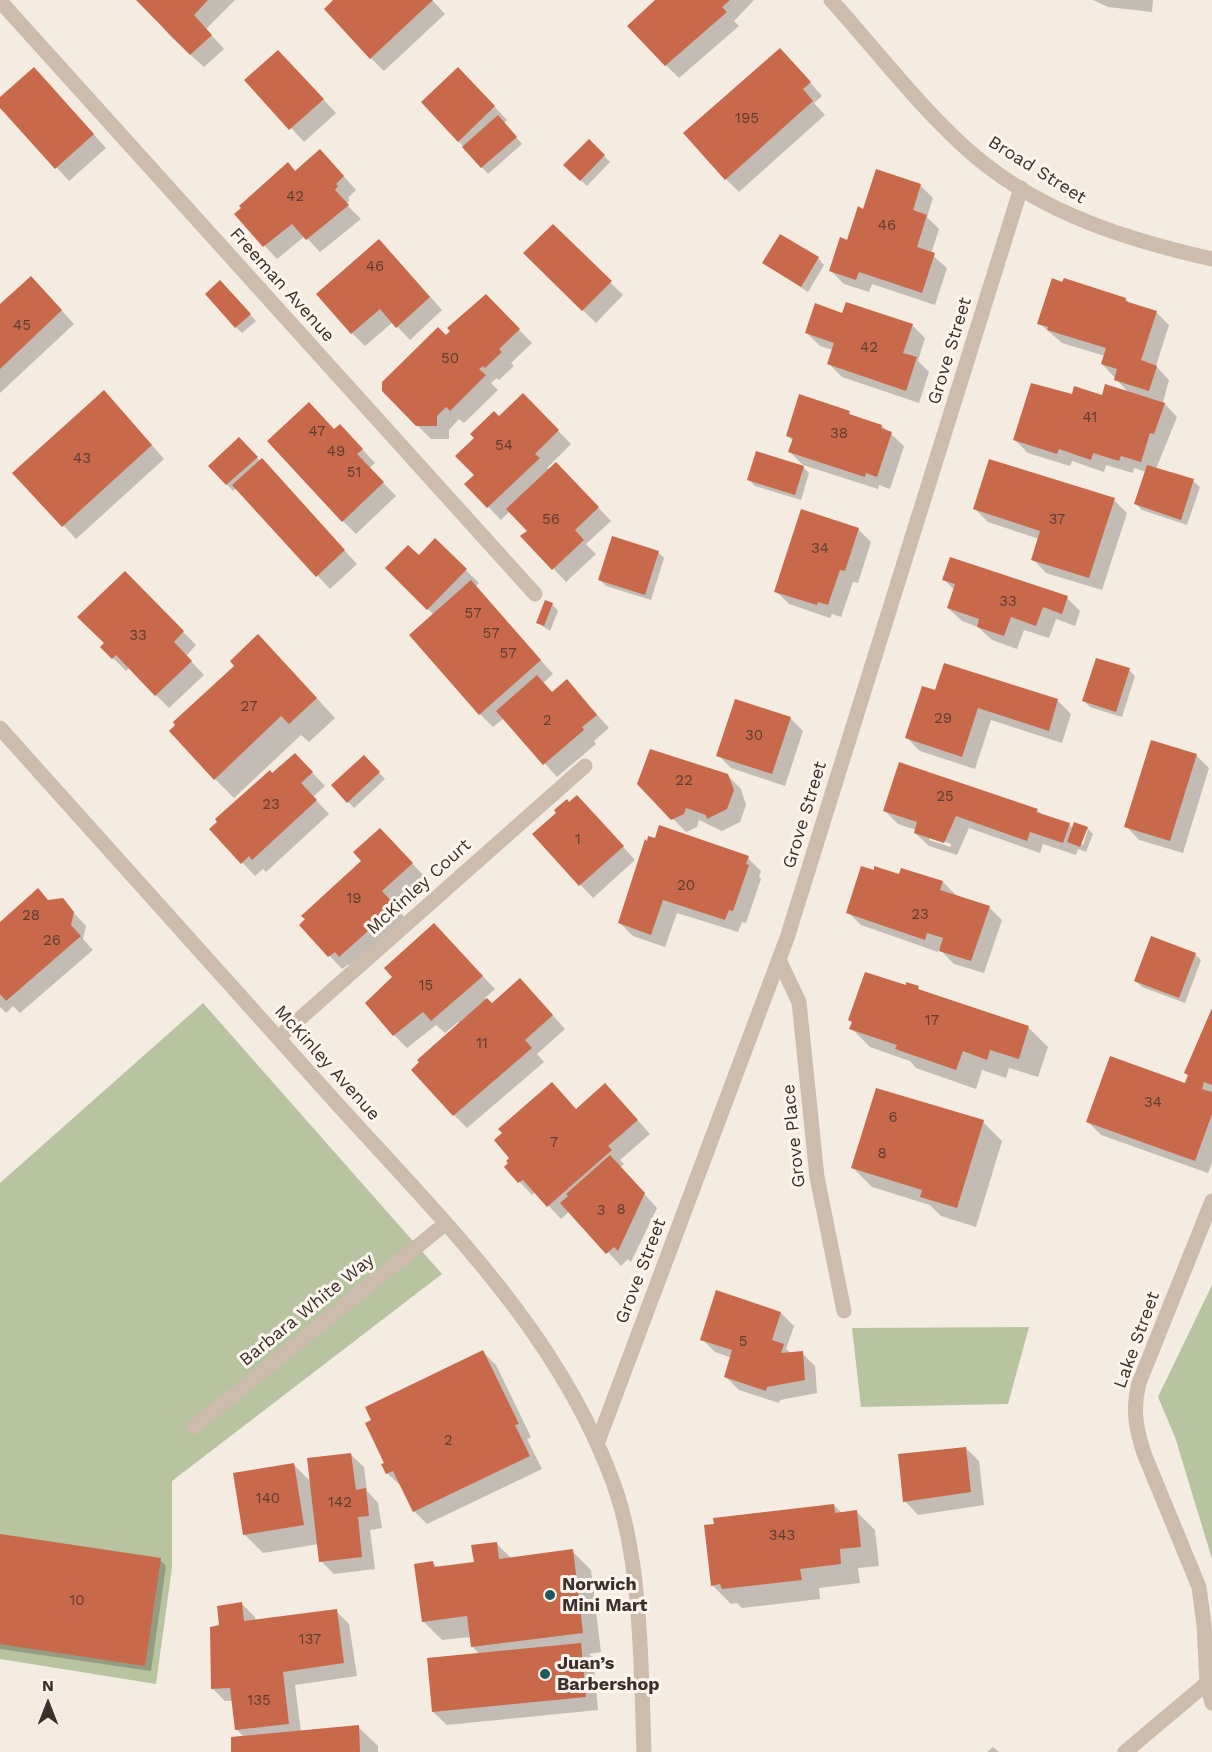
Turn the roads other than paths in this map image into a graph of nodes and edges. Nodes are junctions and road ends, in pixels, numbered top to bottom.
1 (831, 0) edge
2 (0, 1) edge
3 (1022, 188) junction
4 (1211, 255) edge
5 (535, 594) dead end
6 (0, 728) edge
7 (585, 766) dead end
8 (779, 960) junction
9 (278, 1038) junction
10 (1212, 1201) edge
11 (445, 1224) junction
12 (844, 1311) dead end
13 (194, 1427) dead end
14 (597, 1444) junction
15 (1207, 1683) junction
16 (1212, 1703) edge
17 (644, 1752) edge
18 (1125, 1752) edge

1 - 3 street, Broad Street
2 - 5 street, Freeman Avenue
3 - 4 street, Broad Street
3 - 8 street, Grove Street
6 - 9 street, McKinley Avenue
7 - 9 street, McKinley Court
8 - 12 street, Grove Place
8 - 14 street, Grove Street
9 - 11 street, McKinley Avenue
10 - 15 street, Lake Street
11 - 13 street, Barbara White Way
11 - 14 street, McKinley Avenue
14 - 17 street, McKinley Avenue
15 - 16 street, Lake Street
15 - 18 street

